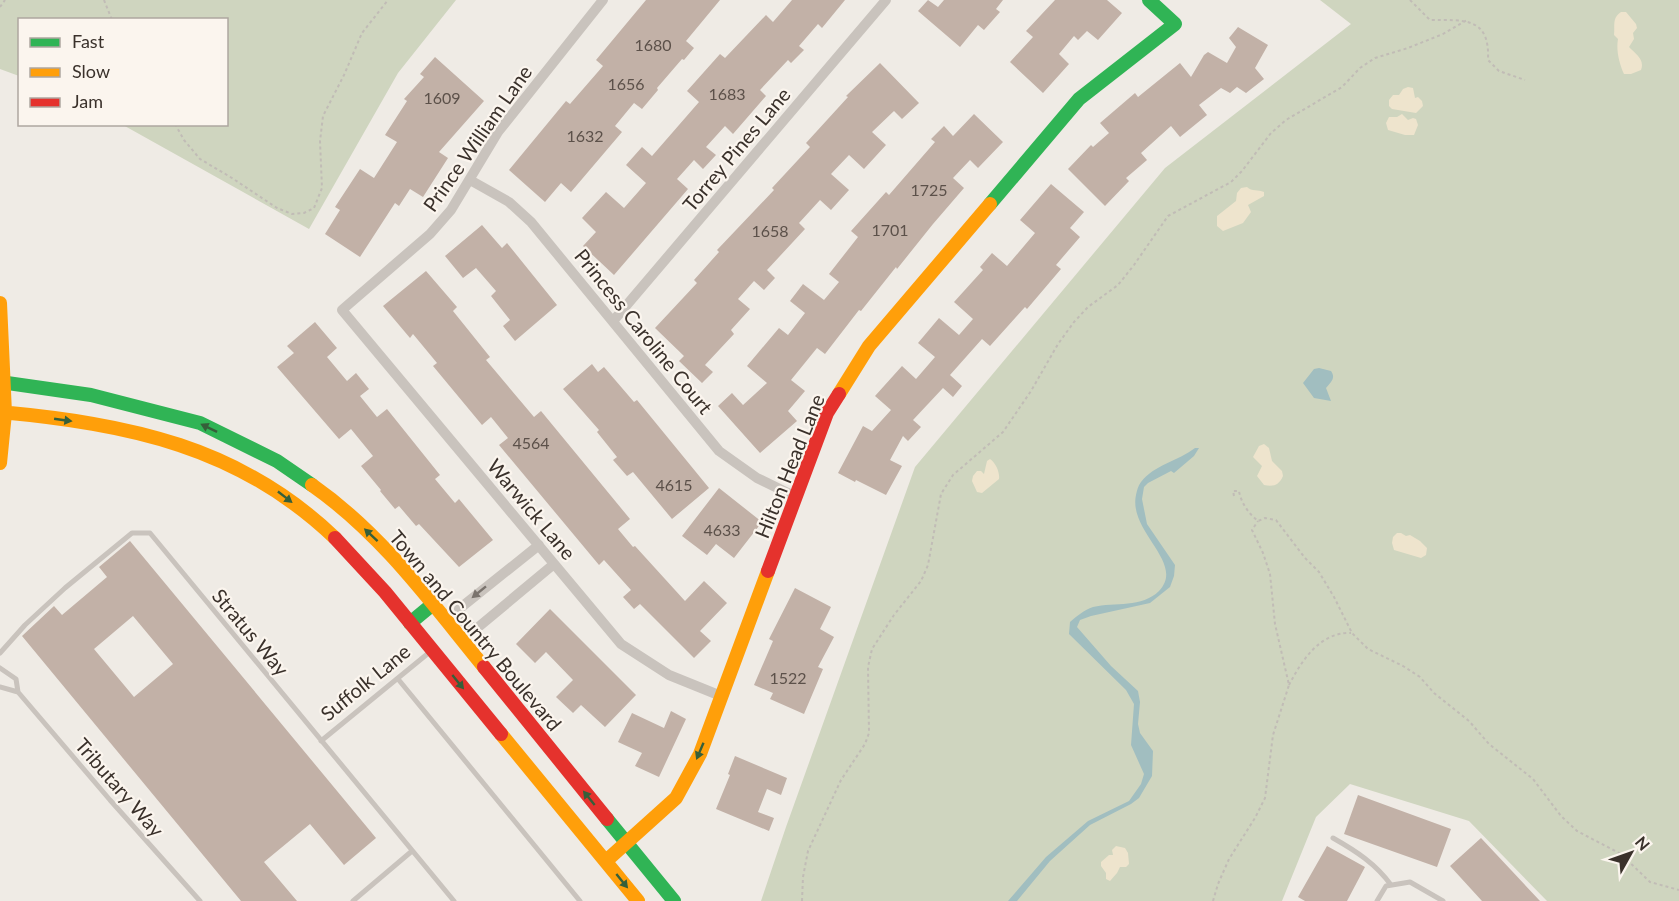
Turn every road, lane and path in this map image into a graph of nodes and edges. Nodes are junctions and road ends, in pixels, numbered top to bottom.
1 (5, 0) edge
2 (104, 0) edge
3 (388, 0) edge
4 (603, 0) edge
5 (886, 0) edge
6 (1149, 0) edge
7 (1410, 0) edge
8 (0, 7) edge
9 (111, 18) edge
10 (1467, 20) junction
11 (1525, 81) dead end
12 (176, 126) edge
13 (470, 180) junction
14 (0, 303) edge
15 (342, 310) joint
16 (614, 320) junction
17 (3, 382) edge
18 (3, 413) edge
19 (272, 458) junction
20 (0, 463) edge
21 (260, 480) junction
22 (1234, 496) dead end
23 (796, 497) junction
24 (1258, 521) junction
25 (539, 545) junction
26 (554, 564) junction
27 (433, 604) junction
28 (410, 623) junction
29 (459, 627) junction
30 (1353, 633) junction
31 (432, 650) junction
32 (0, 653) edge
33 (0, 668) edge
34 (398, 679) junction
35 (1289, 685) junction
36 (0, 687) edge
37 (18, 692) junction
38 (722, 696) junction
39 (321, 741) junction
40 (1333, 838) dead end
41 (626, 843) junction
42 (412, 851) junction
43 (606, 861) junction
44 (1391, 885) junction
45 (1679, 890) edge
46 (200, 901) edge
47 (353, 901) edge
48 (454, 901) edge
49 (580, 901) edge
50 (638, 901) edge
51 (675, 901) edge
52 (802, 901) edge
53 (1213, 901) edge
54 (1377, 901) edge
55 (1443, 901) edge

1 - 8 path
2 - 9 path
3 - 12 path
4 - 13 street, Prince William Lane
5 - 16 street, Torrey Pines Lane
6 - 23 main road, Hilton Head Lane
7 - 10 path
10 - 11 path
10 - 52 path
13 - 15 street, Prince William Lane
13 - 16 street, Princess Caroline Court
14 - 17 main road
15 - 25 street, Warwick Lane
16 - 23 street, Princess Caroline Court
17 - 18 main road
19 -> 17 main road, Town and Country Boulevard
18 - 20 main road
18 -> 21 main road
19 - 21 main road
27 -> 19 main road, Town and Country Boulevard
21 -> 28 main road
22 - 24 path
23 - 38 main road, Hilton Head Lane
24 - 30 path
24 - 35 path
25 - 26 street, Warwick Lane
25 -> 29 street
26 - 29 street
26 - 38 street, Warwick Lane
27 - 28 main road
27 - 29 main road, Town and Country Boulevard
28 - 31 main road
41 -> 29 main road, Town and Country Boulevard
30 - 35 path
30 - 45 path
31 - 34 lane, Suffolk Lane
31 -> 43 main road
32 - 39 lane, Stratus Way
33 - 37 lane, Tributary Way
34 - 39 lane, Suffolk Lane
34 - 49 lane
35 - 53 path
36 - 37 lane
37 - 46 lane, Tributary Way
38 -> 41 main road, Hilton Head Lane
39 - 42 lane, Stratus Way
40 - 44 lane
41 - 43 main road, Hilton Head Lane
41 - 51 main road, Town and Country Boulevard
42 - 47 lane
42 - 48 lane, Stratus Way
43 -> 50 main road
44 - 54 lane
44 - 55 lane

